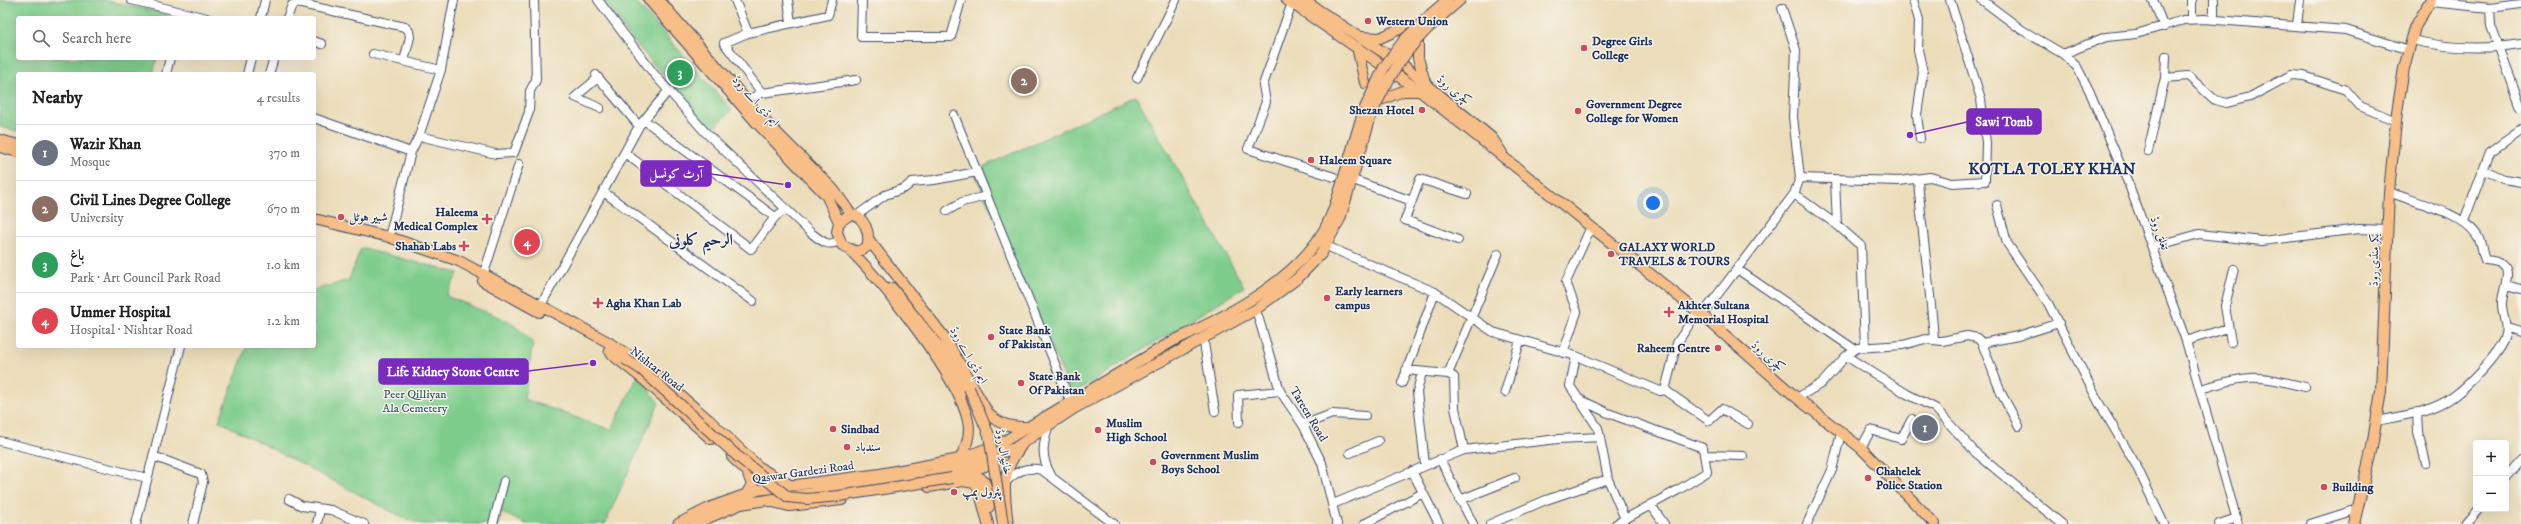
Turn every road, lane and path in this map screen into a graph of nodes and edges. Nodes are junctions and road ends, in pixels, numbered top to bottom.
1 (131, 0) edge
2 (265, 0) edge
3 (454, 0) edge
4 (534, 0) edge
5 (598, 0) edge
6 (649, 0) edge
7 (659, 0) edge
8 (735, 0) edge
9 (788, 0) edge
10 (832, 0) edge
11 (862, 0) edge
12 (961, 0) edge
13 (1176, 0) edge
14 (1303, 0) edge
15 (1447, 0) edge
16 (1460, 0) edge
17 (1913, 0) edge
18 (1950, 0) edge
19 (1982, 0) edge
20 (2153, 0) edge
21 (2192, 0) edge
22 (2214, 0) edge
23 (2300, 0) edge
24 (2430, 1) edge
25 (1289, 2) edge
26 (2521, 4) edge
27 (1782, 8) dead end
28 (2490, 8) junction
29 (180, 15) edge
30 (261, 16) edge
31 (288, 16) edge
32 (2192, 19) junction
33 (2214, 19) junction
34 (791, 24) junction
35 (2297, 25) junction
36 (1406, 26) dead end
37 (2164, 27) junction
38 (748, 33) junction
39 (1358, 37) junction
40 (2412, 40) junction
41 (1418, 41) dead end
42 (316, 42) edge
43 (322, 44) dead end
44 (2521, 44) edge
45 (1357, 47) junction
46 (2499, 48) junction
47 (2409, 50) junction
48 (373, 54) dead end
49 (2063, 54) junction
50 (2166, 56) dead end
51 (170, 60) edge
52 (250, 60) edge
53 (273, 60) edge
54 (404, 61) junction
55 (441, 70) junction
56 (166, 72) edge
57 (248, 72) edge
58 (270, 72) edge
59 (1137, 78) dead end
60 (2166, 78) junction
61 (856, 80) dead end
62 (1365, 83) dead end
63 (1422, 87) junction
64 (669, 90) junction
65 (762, 93) junction
66 (1383, 99) dead end
67 (747, 100) junction
68 (2521, 107) edge
69 (600, 108) dead end
70 (1367, 113) junction
71 (954, 116) dead end
72 (316, 119) edge
73 (2396, 121) junction
74 (642, 123) junction
75 (2521, 130) edge
76 (419, 136) junction
77 (1920, 139) dead end
78 (0, 140) edge
79 (16, 144) edge
80 (0, 147) edge
81 (16, 151) edge
82 (2148, 151) dead end
83 (411, 152) junction
84 (625, 153) junction
85 (519, 164) dead end
86 (2484, 170) junction
87 (976, 172) junction
88 (1334, 177) dead end
89 (1800, 178) junction
90 (1835, 180) junction
91 (1918, 180) junction
92 (1356, 181) dead end
93 (2521, 182) edge
94 (605, 192) junction
95 (2389, 192) junction
96 (1467, 194) dead end
97 (1794, 194) junction
98 (987, 196) junction
99 (1412, 201) junction
100 (1997, 205) dead end
101 (785, 210) junction
102 (947, 211) dead end
103 (854, 215) junction
104 (774, 217) junction
105 (316, 219) edge
106 (2464, 221) junction
107 (839, 222) junction
108 (1836, 224) junction
109 (316, 226) edge
110 (1591, 228) junction
111 (2387, 230) junction
112 (389, 237) junction
113 (840, 240) junction
114 (1458, 240) dead end
115 (868, 243) junction
116 (1331, 248) dead end
117 (2152, 248) junction
118 (854, 251) junction
119 (1498, 254) dead end
120 (1737, 269) junction
121 (2234, 269) dead end
122 (484, 273) junction
123 (2506, 285) junction
124 (2521, 289) edge
125 (1435, 292) junction
126 (752, 301) dead end
127 (541, 305) junction
128 (1700, 313) junction
129 (1258, 316) dead end
130 (1472, 317) junction
131 (2059, 323) junction
132 (2228, 328) junction
133 (2507, 328) junction
134 (2521, 332) edge
135 (1203, 338) junction
136 (1934, 339) junction
137 (2186, 341) junction
138 (1520, 342) junction
139 (2230, 342) dead end
140 (1982, 343) junction
141 (1865, 347) junction
142 (180, 348) edge
143 (612, 348) junction
144 (1854, 349) junction
145 (1563, 353) junction
146 (1576, 356) junction
147 (1846, 356) junction
148 (1406, 370) junction
149 (1422, 372) junction
150 (1448, 374) junction
151 (1402, 383) dead end
152 (2305, 387) dead end
153 (967, 389) junction
154 (2201, 389) junction
155 (1665, 390) junction
156 (1280, 391) junction
157 (1505, 392) dead end
158 (1577, 398) junction
159 (1797, 398) junction
160 (1070, 401) junction
161 (1215, 411) dead end
162 (2417, 412) junction
163 (1365, 416) dead end
164 (1912, 419) dead end
165 (2376, 421) junction
166 (1239, 422) dead end
167 (1049, 424) junction
168 (1748, 424) dead end
169 (1303, 425) junction
170 (2019, 426) dead end
171 (1027, 427) junction
172 (1841, 433) junction
173 (1601, 437) junction
174 (0, 441) edge
175 (1378, 441) dead end
176 (1020, 445) junction
177 (1861, 448) junction
178 (1464, 450) junction
179 (1704, 451) junction
180 (1350, 453) dead end
181 (153, 456) junction
182 (1743, 456) dead end
183 (960, 459) junction
184 (1440, 459) junction
185 (2521, 461) edge
186 (2426, 463) dead end
187 (1425, 465) junction
188 (1412, 471) junction
189 (970, 472) junction
190 (1052, 475) junction
191 (2508, 476) edge
192 (147, 478) junction
193 (1515, 478) dead end
194 (1608, 479) junction
195 (504, 481) dead end
196 (1005, 483) junction
197 (790, 485) junction
198 (1423, 493) junction
199 (746, 494) junction
200 (289, 499) dead end
201 (764, 500) junction
202 (1460, 500) junction
203 (1333, 504) junction
204 (1651, 505) junction
205 (320, 509) junction
206 (2358, 509) junction
207 (2476, 512) edge
208 (1625, 519) junction
209 (1503, 521) edge
210 (2049, 521) edge
211 (2237, 521) edge
212 (136, 524) edge
213 (193, 524) edge
214 (317, 524) edge
215 (364, 524) edge
216 (493, 524) edge
217 (678, 524) edge
218 (694, 524) edge
219 (990, 524) edge
220 (1003, 524) edge
221 (1008, 524) edge
222 (1114, 524) edge
223 (1337, 524) edge
224 (1364, 524) edge
225 (1439, 524) edge
226 (1473, 524) edge
227 (1490, 524) edge
228 (1616, 524) edge
229 (1664, 524) edge
230 (1809, 524) edge
231 (1934, 524) edge
232 (2062, 524) edge
233 (2164, 524) edge
234 (2218, 524) edge
235 (2310, 524) edge
236 (2354, 524) edge
237 (2466, 524) edge

1 - 29 street
2 - 30 street
3 - 55 street
4 - 76 street
5 - 64 street
6 - 107 main road, ایم ڈی اے روڈ
7 - 67 main road, ایم ڈی اے روڈ
8 - 38 street
9 - 34 street
10 - 34 street
11 - 12 street
13 - 59 street
14 - 39 main road, کچری روڈ
15 - 70 main road, bridge
16 - 70 main road, bridge
17 - 77 street
18 - 91 street
19 - 49 street, تغلق روڈ
20 - 37 street
21 - 32 street
22 - 33 street
23 - 35 street
24 - 28 street
24 - 40 main road, بکر منڈی روڈ
25 - 45 main road, کچری روڈ
25 - 88 street
26 - 28 street
27 - 89 street
28 - 46 street
31 - 54 street
32 - 33 street
32 - 37 street
33 - 35 street
34 - 38 street
35 - 47 street
36 - 39 main road
37 - 49 street
38 - 65 street
39 - 63 main road, کچری روڈ
40 - 46 street
40 - 47 main road, بکر منڈی روڈ
41 - 63 main road
42 - 43 street
44 - 46 street
45 - 62 main road
45 - 63 main road, کچری روڈ
46 - 68 street
47 - 73 main road, بکر منڈی روڈ
48 - 54 street
49 - 117 street, تغلق روڈ
50 - 60 street
51 - 56 street
52 - 57 street
53 - 58 street
54 - 55 street
55 - 76 street
60 - 73 street
60 - 82 street
61 - 65 street
63 - 66 main road
63 - 110 main road, کچری روڈ
64 - 74 street
64 - 101 street
65 - 67 street
67 - 103 main road, ایم ڈی اے روڈ
69 - 74 street
70 - 135 main road
70 - 160 main road, Qaswar Gardezi Road
71 - 87 street
72 - 83 street
73 - 95 main road, بکر منڈی روڈ
74 - 84 street
74 - 104 street
75 - 86 street
76 - 83 street
78 - 79 main road
80 - 81 main road
83 - 112 street
84 - 94 street
84 - 104 street
85 - 122 street
86 - 93 street
86 - 106 street
87 - 98 street
87 - 103 street
89 - 90 street
89 - 97 street
90 - 91 street
90 - 108 street
91 - 136 street
92 - 99 street
94 - 126 street
94 - 127 street
95 - 106 street
95 - 111 main road, بکر منڈی روڈ
96 - 99 street
97 - 108 street
97 - 120 street
98 - 102 street
98 - 160 street
99 - 114 street
100 - 131 street
101 - 104 street
101 - 113 street
103 - 107 main road
103 - 115 main road
105 - 112 main road, Nishtar Road
106 - 123 street
107 - 113 main road
108 - 141 street
109 - 143 main road, Nishtar Road
110 - 128 main road, کچری روڈ
110 - 145 street
111 - 117 street
111 - 165 main road, بکر منڈی روڈ
112 - 122 main road, Nishtar Road
113 - 118 main road
115 - 118 main road
115 - 153 main road, ایم ڈی اے روڈ
115 - 171 main road, ایم ڈی اے روڈ
116 - 125 street
117 - 137 street, تغلق روڈ
118 - 153 main road, ایم ڈی اے روڈ
118 - 183 main road
119 - 130 street
120 - 128 street
120 - 144 street
121 - 132 street
122 - 127 main road, Nishtar Road
123 - 124 street
123 - 133 street
125 - 130 street
125 - 148 street
127 - 143 main road, Nishtar Road
128 - 155 street
128 - 159 main road, کچری روڈ
129 - 156 street, Tareen Road
130 - 138 street
130 - 150 street
131 - 140 street
131 - 233 street
132 - 137 street
132 - 139 street
133 - 134 street
133 - 162 street
135 - 161 street
135 - 167 main road
136 - 140 street
136 - 141 street
137 - 154 street, تغلق روڈ
138 - 145 street
138 - 157 street
140 - 170 street
141 - 144 street
142 - 181 street
143 - 189 main road, Nishtar Road, bridge
143 - 197 main road
143 - 199 main road
144 - 147 street
145 - 146 street
146 - 155 street
146 - 158 street
147 - 159 street
147 - 210 street
148 - 149 street
148 - 151 street
149 - 150 street
149 - 187 street
150 - 178 street
152 - 154 street
153 - 219 main road, خانیوال روڈ
153 - 220 main road, خانیوال روڈ, bridge
154 - 211 street, تغلق روڈ
155 - 168 street
156 - 166 street
156 - 169 street, Tareen Road
158 - 173 street
158 - 179 street
159 - 172 main road, کچری روڈ
160 - 171 main road, Qaswar Gardezi Road
162 - 165 street
162 - 186 street
163 - 169 street
164 - 177 street
165 - 206 main road, بکر منڈی روڈ
167 - 176 main road
167 - 190 street
169 - 203 street, Tareen Road
171 - 183 main road, Qaswar Gardezi Road
172 - 177 main road, کچری روڈ
172 - 230 street
173 - 178 street
173 - 194 street
174 - 192 street
175 - 180 street
176 - 189 main road, Nishtar Road
176 - 196 main road
176 - 201 main road
177 - 231 main road, کچری روڈ
178 - 184 street
179 - 182 street
179 - 204 street
181 - 192 street
181 - 213 street
183 - 197 main road, Qaswar Gardezi Road
184 - 187 street
184 - 202 street
185 - 191 street
187 - 188 street
188 - 198 street
188 - 203 street
189 - 219 main road
190 - 196 street
190 - 222 street
192 - 212 street
193 - 202 street
194 - 208 street
194 - 209 street
195 - 216 street
196 - 221 main road
197 - 199 main road, Qaswar Gardezi Road
198 - 224 street
198 - 225 street
199 - 217 main road, Qaswar Gardezi Road
200 - 205 street
201 - 218 main road
201 - 219 main road
202 - 226 street
203 - 223 street, Tareen Road
204 - 208 street
204 - 229 street
205 - 214 street
205 - 215 street
206 - 235 street
206 - 236 main road, بکر منڈی روڈ
207 - 237 street
208 - 228 street
209 - 227 street
210 - 232 street
211 - 234 street

